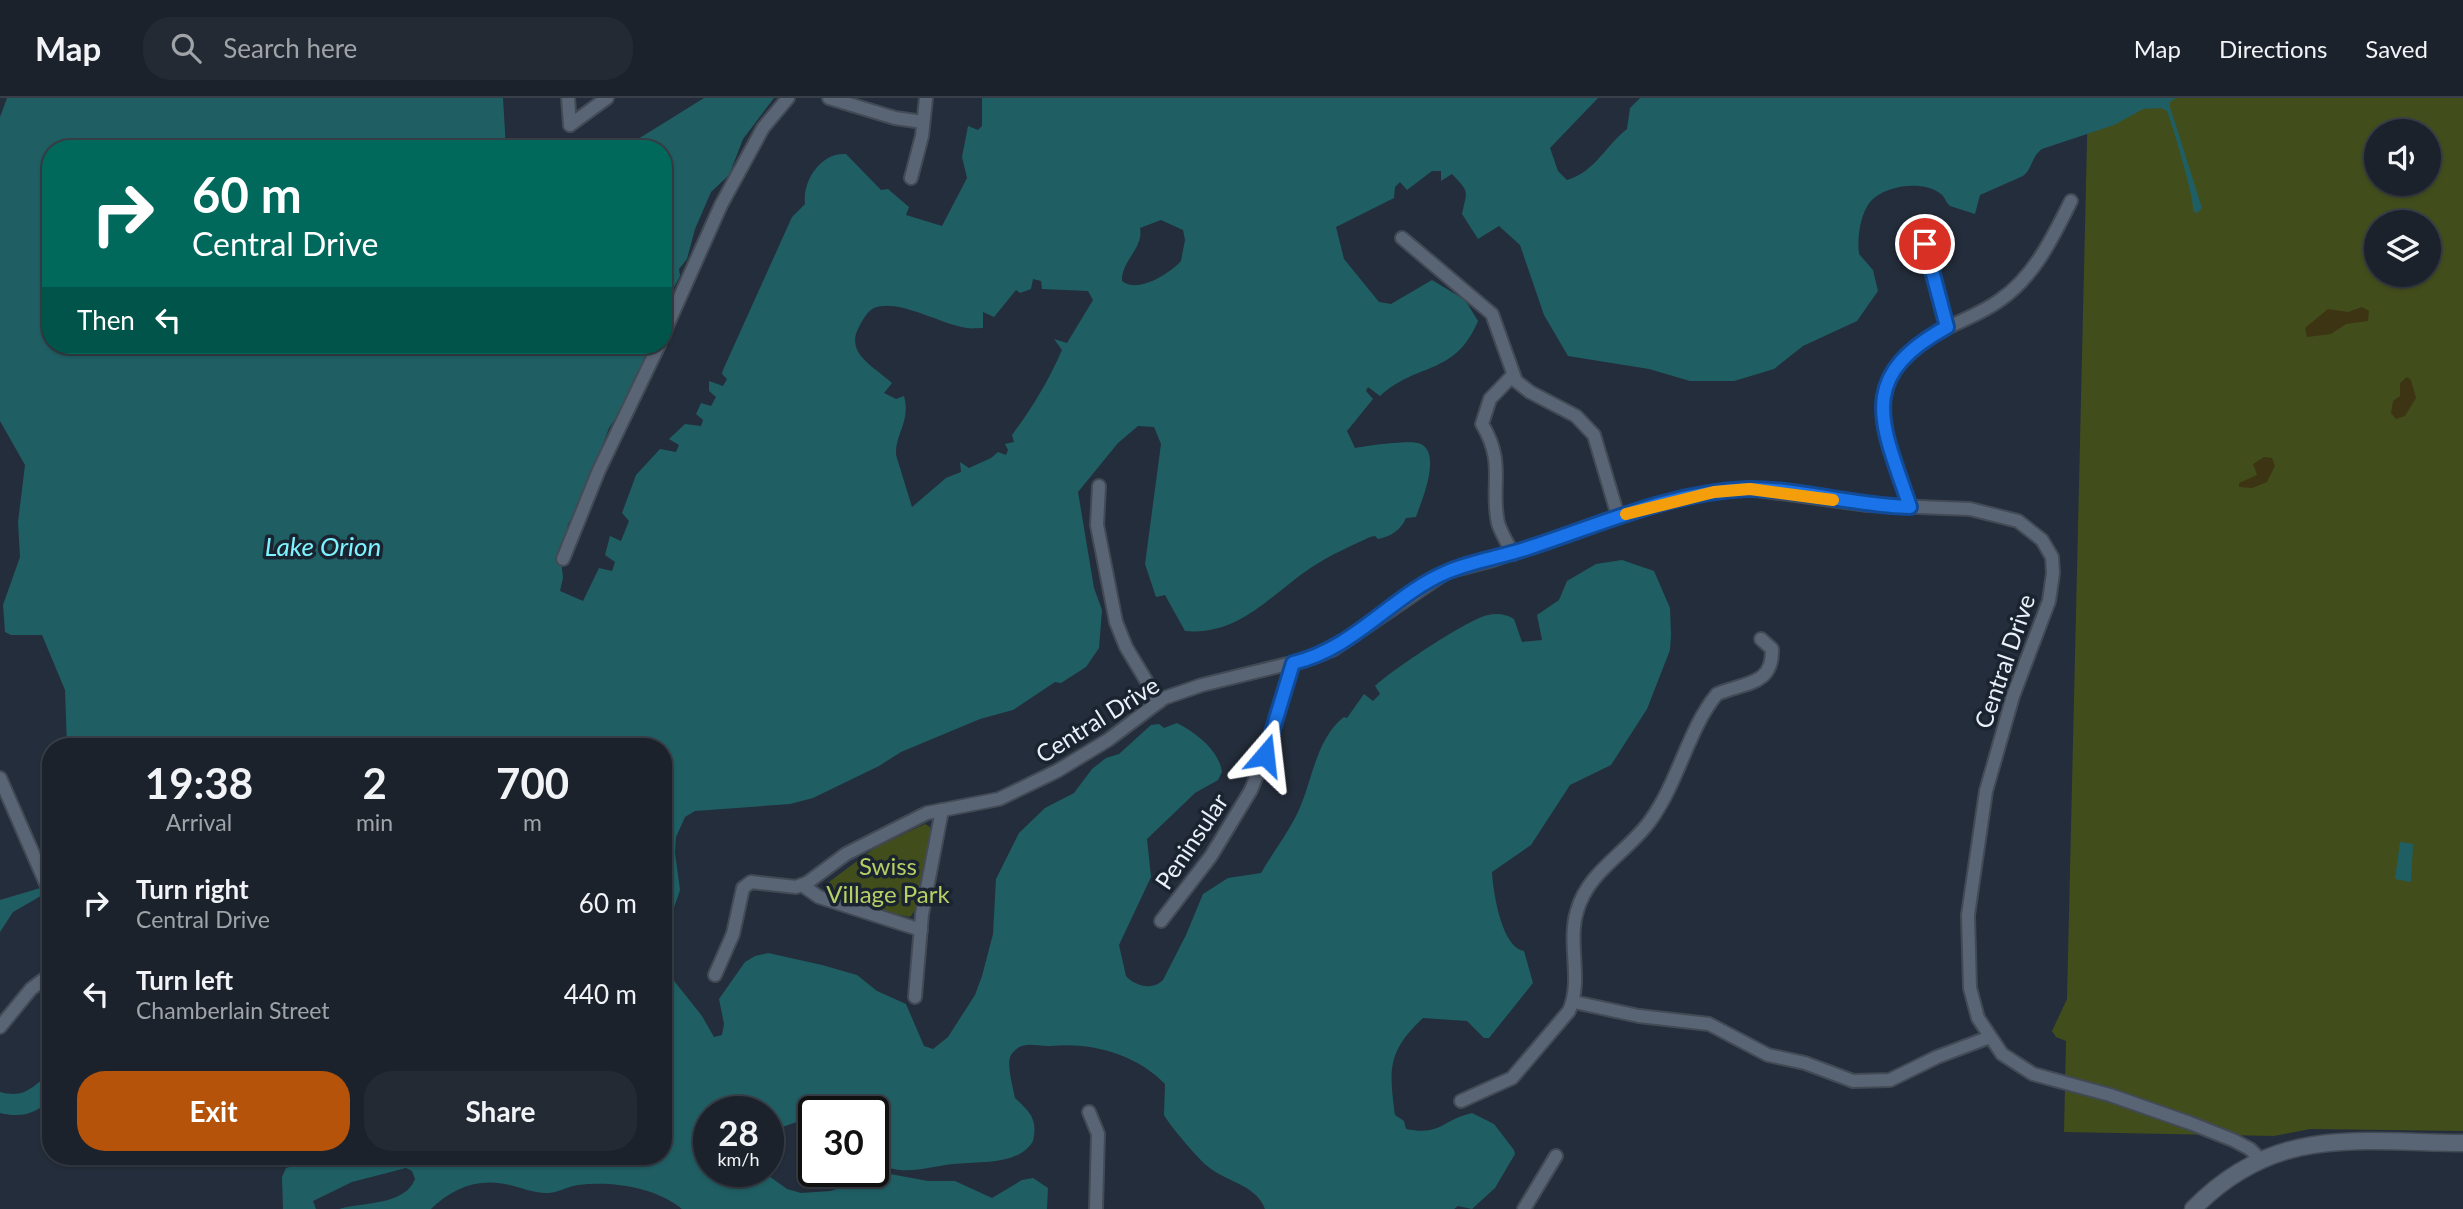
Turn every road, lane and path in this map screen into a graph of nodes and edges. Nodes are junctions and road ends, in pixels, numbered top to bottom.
1 (569, 98) edge
2 (607, 98) edge
3 (788, 98) edge
4 (829, 98) edge
5 (926, 98) edge
6 (923, 122) junction
7 (911, 178) dead end
8 (2071, 201) dead end
9 (1402, 238) dead end
10 (1925, 244) dead end
11 (672, 315) edge
12 (1947, 327) junction
13 (655, 354) edge
14 (1513, 375) junction
15 (1098, 486) dead end
16 (1910, 507) junction
17 (1618, 516) junction
18 (1513, 554) junction
19 (564, 559) dead end
20 (1761, 639) dead end
21 (1293, 663) junction
22 (1159, 702) junction
23 (0, 778) edge
24 (943, 810) junction
25 (42, 873) edge
26 (802, 885) junction
27 (1161, 921) dead end
28 (921, 930) junction
29 (715, 975) dead end
30 (42, 981) edge
31 (915, 997) dead end
32 (1574, 1002) junction
33 (0, 1027) edge
34 (1990, 1037) junction
35 (1461, 1101) dead end
36 (1089, 1112) dead end
37 (2463, 1143) edge
38 (1556, 1156) dead end
39 (2259, 1158) junction
40 (1096, 1209) edge
41 (1524, 1209) edge
42 (2193, 1209) edge

1 - 2 street
3 - 11 street
4 - 6 street
5 - 6 street
6 - 7 street
8 - 12 street
9 - 14 street
10 - 12 street
12 - 16 street
13 - 19 street
14 - 17 street
14 - 18 street
15 - 22 street
16 - 17 street, Central Drive
16 - 34 street, Central Drive
17 - 18 street, Central Drive
18 - 21 street, Central Drive
20 - 32 street
21 - 22 street, Central Drive
21 - 27 street, Peninsular
22 - 24 street, Central Drive
23 - 25 street
24 - 26 street, Central Drive
24 - 28 street
26 - 28 street
26 - 29 street
28 - 31 street
30 - 33 street
32 - 34 street
32 - 35 street
34 - 39 street, Central Drive
36 - 40 street
37 - 39 street
38 - 41 street
39 - 42 street

